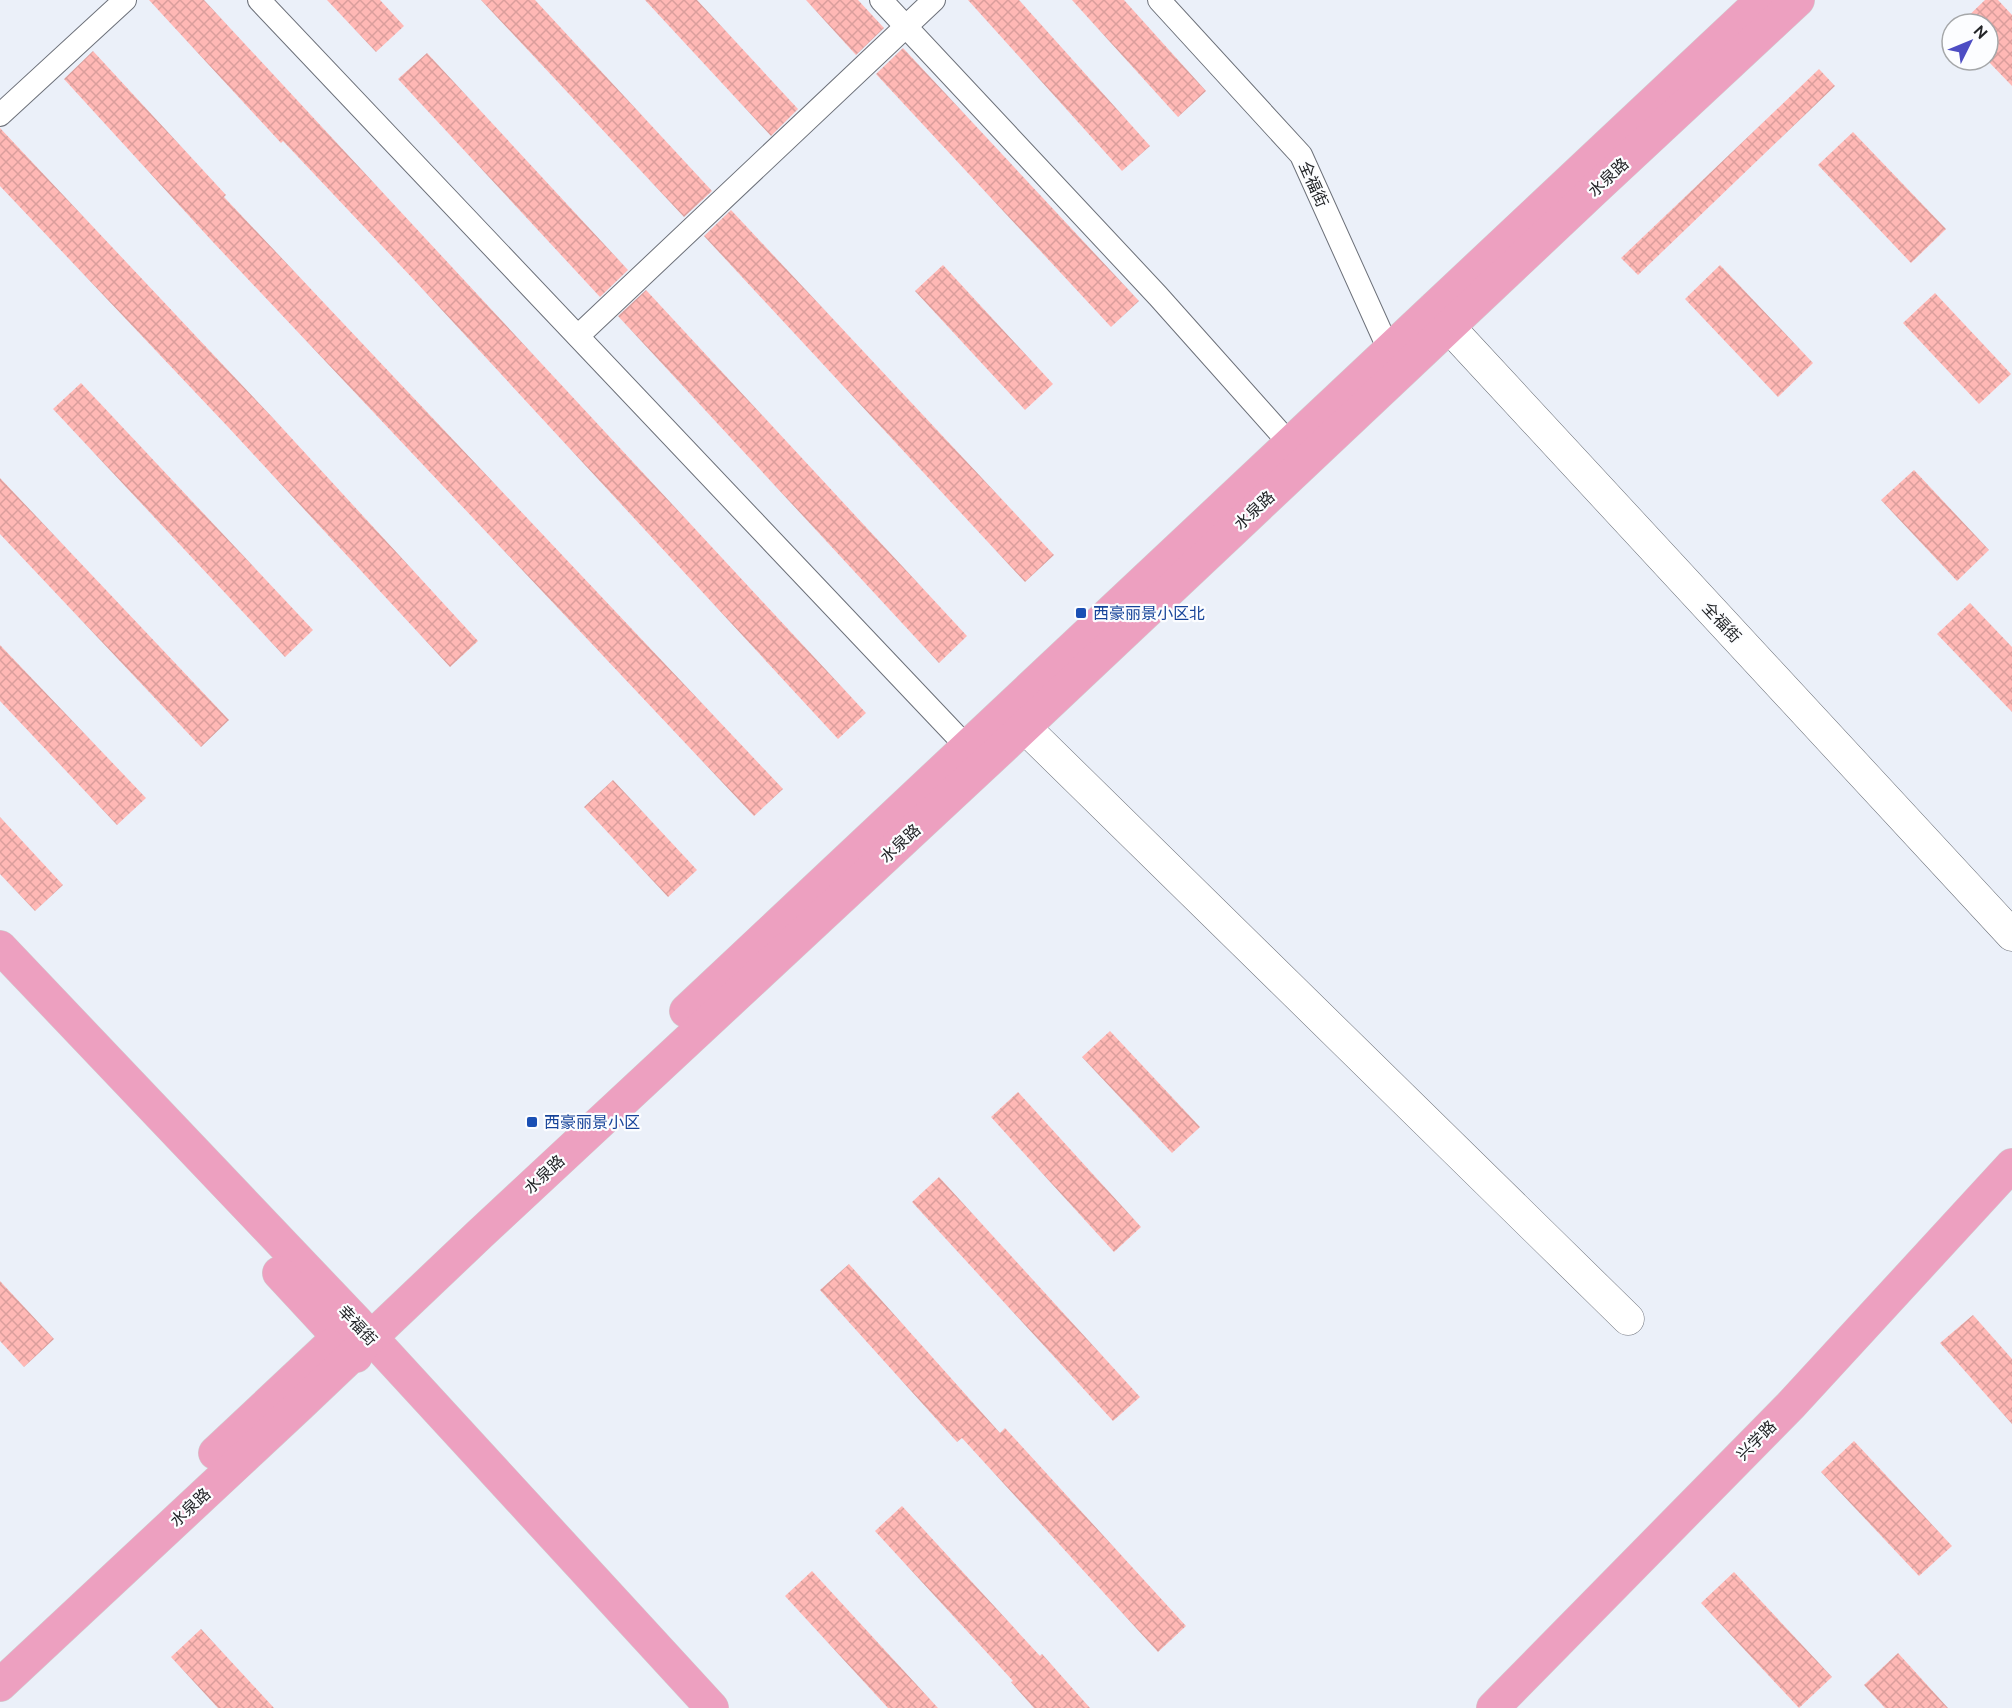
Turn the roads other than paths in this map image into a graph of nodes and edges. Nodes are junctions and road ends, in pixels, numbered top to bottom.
1 (125, 0) edge
2 (259, 0) edge
3 (882, 0) edge
4 (934, 0) edge
5 (1159, 0) edge
6 (1762, 0) edge
7 (1798, 0) edge
8 (906, 26) junction
9 (0, 115) edge
10 (1441, 317) junction
11 (578, 336) junction
12 (1397, 359) junction
13 (1290, 444) junction
14 (1015, 719) junction
15 (968, 747) junction
16 (2012, 935) edge
17 (0, 947) edge
18 (0, 977) edge
19 (2012, 1165) edge
20 (1628, 1319) dead end
21 (355, 1337) junction
22 (0, 1655) edge
23 (0, 1685) edge
24 (684, 1708) edge
25 (712, 1708) edge
26 (1493, 1708) edge

1 - 9 street
2 - 11 street
3 - 8 street
4 - 8 street
5 - 12 street, 全福街
6 - 10 main road, 水泉路
7 - 10 main road, 水泉路
8 - 11 street
8 - 13 street
10 - 12 main road, 水泉路
10 - 16 street, 全福街
11 - 15 street
12 - 13 main road, 水泉路
12 - 14 main road, 水泉路
13 - 14 main road, 水泉路
14 - 15 main road, 水泉路
14 - 20 street
14 - 21 main road, 水泉路
15 - 21 main road, 水泉路
17 - 21 main road, 幸福街
18 - 21 main road, 幸福街
19 - 26 main road, 兴学路
21 - 22 main road, 水泉路
21 - 23 main road, 水泉路
21 - 24 main road, 幸福街
21 - 25 main road, 幸福街

